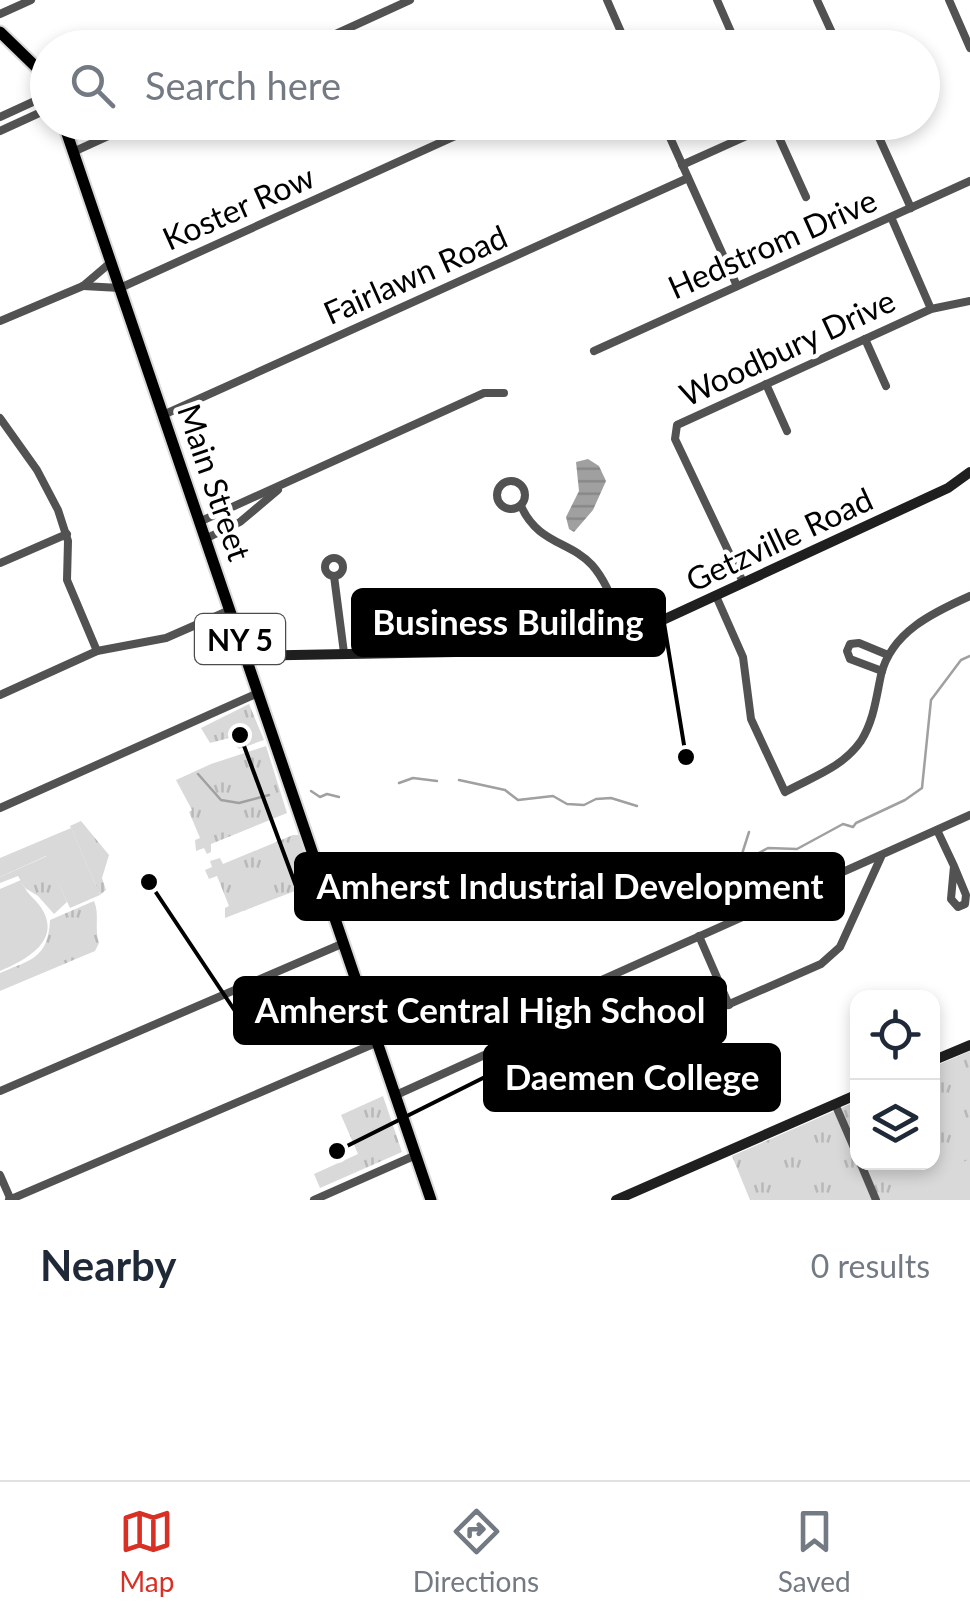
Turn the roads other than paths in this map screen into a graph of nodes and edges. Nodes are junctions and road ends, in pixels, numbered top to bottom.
1 (31, 0) edge
2 (410, 0) edge
3 (606, 0) edge
4 (717, 0) edge
5 (817, 0) edge
6 (949, 0) edge
7 (0, 14) edge
8 (344, 30) edge
9 (620, 30) edge
10 (730, 30) edge
11 (830, 30) edge
12 (0, 32) edge
13 (970, 48) edge
14 (30, 61) edge
15 (30, 103) edge
16 (0, 117) edge
17 (30, 117) edge
18 (0, 131) edge
19 (69, 140) edge
20 (99, 140) edge
21 (446, 140) edge
22 (670, 140) edge
23 (737, 140) edge
24 (780, 140) edge
25 (880, 140) edge
26 (73, 152) junction
27 (682, 165) junction
28 (688, 178) junction
29 (970, 181) edge
30 (806, 197) dead end
31 (911, 208) junction
32 (891, 216) junction
33 (110, 263) junction
34 (83, 286) junction
35 (738, 286) junction
36 (120, 288) junction
37 (970, 301) edge
38 (931, 309) junction
39 (0, 321) edge
40 (865, 339) junction
41 (594, 351) dead end
42 (766, 384) junction
43 (886, 386) dead end
44 (504, 393) dead end
45 (163, 414) junction
46 (0, 418) edge
47 (786, 430) dead end
48 (970, 472) edge
49 (289, 481) junction
50 (521, 506) dead end
51 (200, 522) junction
52 (67, 534) junction
53 (205, 539) junction
54 (0, 563) edge
55 (334, 576) dead end
56 (743, 582) junction
57 (716, 596) junction
58 (970, 596) edge
59 (230, 610) junction
60 (628, 636) junction
61 (97, 652) junction
62 (344, 654) junction
63 (888, 655) junction
64 (246, 656) junction
65 (882, 672) junction
66 (258, 693) junction
67 (0, 694) edge
68 (0, 808) edge
69 (970, 815) edge
70 (937, 830) junction
71 (882, 855) junction
72 (954, 866) dead end
73 (699, 936) junction
74 (344, 942) junction
75 (730, 1004) junction
76 (378, 1042) junction
77 (970, 1045) edge
78 (500, 1048) junction
79 (940, 1058) edge
80 (0, 1091) edge
81 (396, 1095) junction
82 (850, 1097) edge
83 (835, 1104) junction
84 (850, 1139) edge
85 (416, 1155) junction
86 (863, 1170) edge
87 (0, 1174) edge
88 (10, 1200) edge
89 (314, 1200) edge
90 (431, 1200) edge
91 (616, 1200) edge
92 (876, 1200) edge

1 - 7 street
2 - 8 street
3 - 9 street
4 - 10 street
5 - 11 street
6 - 13 street
12 - 14 main road
15 - 16 street
17 - 18 street
19 - 26 main road, Main Street / NY 5
20 - 26 street
21 - 36 street, Koster Row
22 - 27 street
23 - 27 street
24 - 30 street
25 - 31 street
26 - 33 main road, Main Street / NY 5
27 - 28 street
28 - 35 street
28 - 45 street, Fairlawn Road
29 - 31 street, Hedstrom Drive
31 - 32 street, Hedstrom Drive
32 - 35 street, Hedstrom Drive
32 - 38 street
33 - 34 street
33 - 36 main road, Main Street / NY 5
34 - 36 street
34 - 39 street
35 - 41 street, Hedstrom Drive
36 - 45 main road, Main Street / NY 5
37 - 38 street, Woodbury Drive
38 - 40 street, Woodbury Drive
40 - 42 street, Woodbury Drive
40 - 43 street
42 - 47 street
42 - 56 street, Woodbury Drive
44 - 49 street
45 - 51 main road, Main Street / NY 5
46 - 52 street
48 - 56 street, Getzville Road
49 - 51 street
49 - 53 street
50 - 60 street
51 - 53 main road, Main Street / NY 5
52 - 54 street
52 - 61 street
53 - 59 main road, Main Street / NY 5
55 - 62 street
56 - 57 street, Getzville Road
57 - 60 street, Getzville Road
57 - 65 street
58 - 63 street
59 - 61 street
59 - 64 main road, Main Street / NY 5
60 - 62 street, Getzville Road
61 - 67 street
62 - 64 street, Getzville Road
63 - 65 street
63 - 65 street
64 - 66 main road, Main Street / NY 5
66 - 68 street
66 - 74 main road, Main Street / NY 5
69 - 70 street
70 - 71 street
70 - 72 street
71 - 73 street
71 - 75 street
73 - 75 street
73 - 78 street
74 - 76 main road, Main Street / NY 5
74 - 80 street
75 - 78 street
76 - 81 main road, Main Street / NY 5
76 - 88 street
77 - 79 street
78 - 81 street
81 - 85 main road, Main Street / NY 5
82 - 83 street
83 - 84 street
83 - 91 street
85 - 89 street
85 - 90 main road, Main Street / NY 5
86 - 92 street
87 - 88 street

